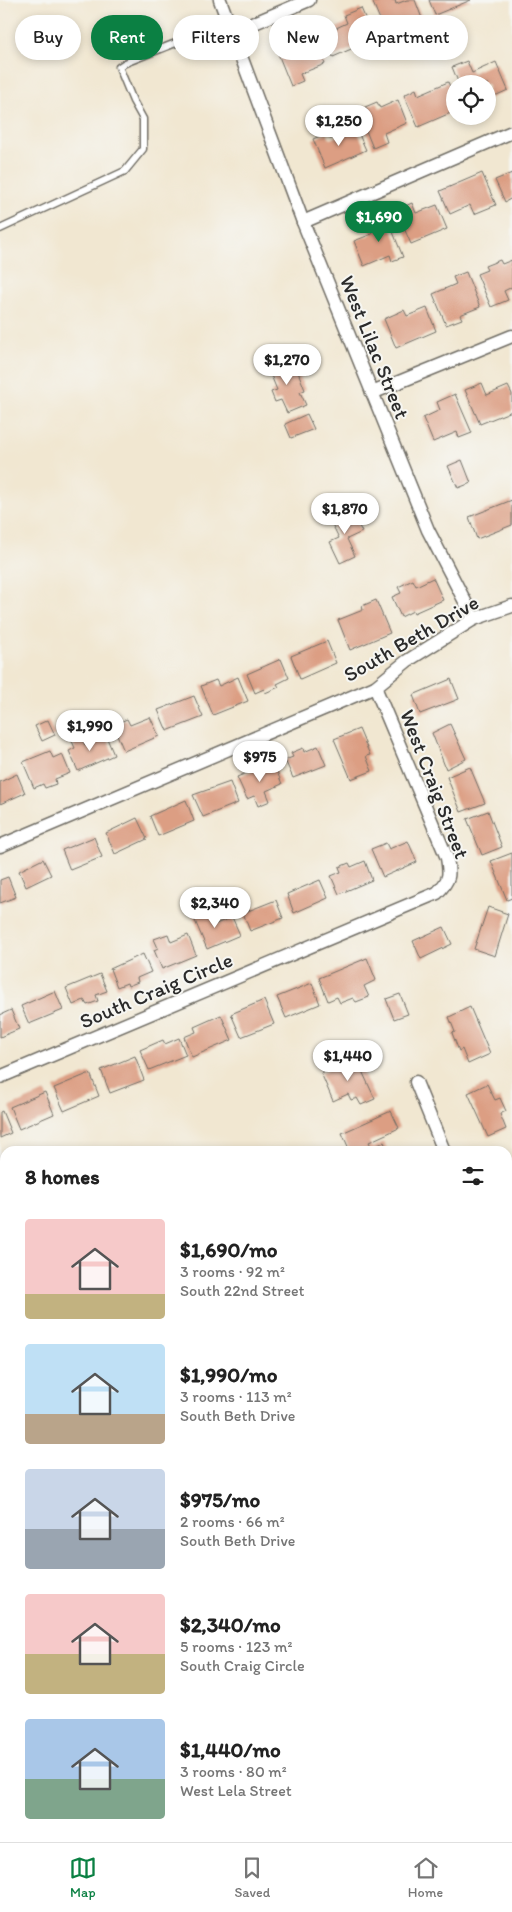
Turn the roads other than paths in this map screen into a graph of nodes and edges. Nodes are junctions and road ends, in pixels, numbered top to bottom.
1 (220, 0) edge
2 (309, 0) edge
3 (226, 15) edge
4 (259, 17) edge
5 (173, 47) edge
6 (243, 60) edge
7 (512, 132) edge
8 (303, 222) junction
9 (0, 229) edge
10 (512, 336) edge
11 (372, 393) junction
12 (512, 606) edge
13 (474, 619) junction
14 (376, 686) junction
15 (0, 846) edge
16 (437, 893) joint
17 (0, 1077) edge
18 (416, 1082) dead end
19 (442, 1146) edge

1 - 3 street, West Lilac Street
2 - 4 street
5 - 9 lane
6 - 8 street, West Lilac Street
7 - 8 street
8 - 11 street, West Lilac Street
10 - 11 street
11 - 13 street, West Lilac Street
12 - 13 street, South Beth Drive
13 - 14 street, South Beth Drive
14 - 15 street, South Beth Drive
14 - 16 street, West Craig Street
16 - 17 street, South Craig Circle
18 - 19 street

